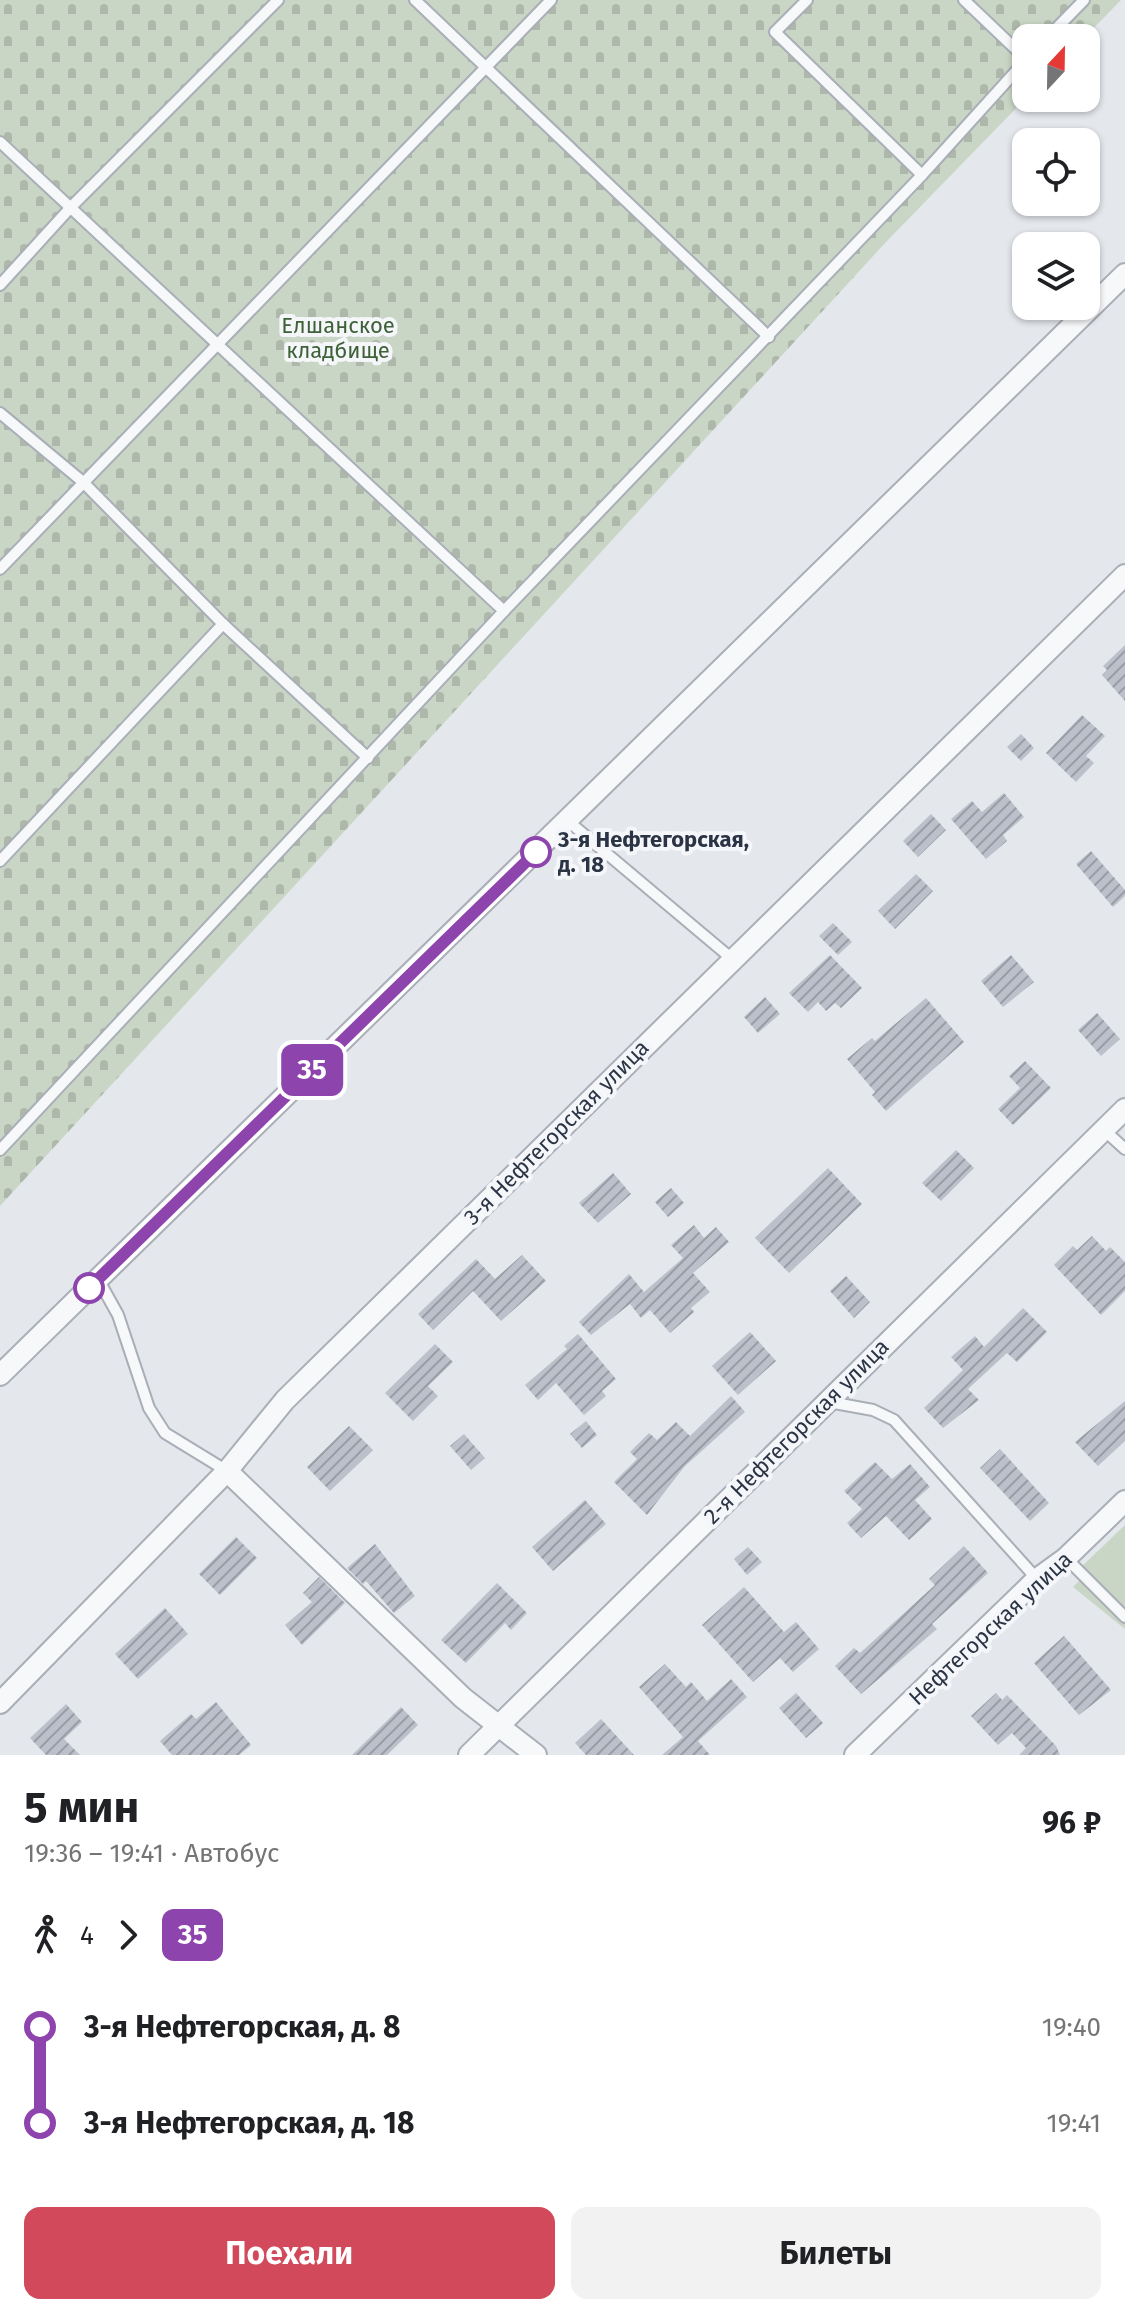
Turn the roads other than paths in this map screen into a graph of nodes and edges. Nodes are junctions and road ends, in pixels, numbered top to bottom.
1 (278, 0) edge
2 (415, 0) edge
3 (551, 0) edge
4 (807, 0) edge
5 (964, 0) edge
6 (1084, 0) edge
7 (1061, 24) edge
8 (1012, 46) edge
9 (487, 67) junction
10 (1012, 75) edge
11 (0, 142) edge
12 (922, 175) junction
13 (71, 207) junction
14 (1125, 274) edge
15 (0, 285) edge
16 (769, 337) junction
17 (216, 343) junction
18 (0, 413) edge
19 (83, 482) junction
20 (0, 569) edge
21 (1125, 575) edge
22 (504, 611) junction
23 (223, 624) junction
24 (368, 758) junction
25 (568, 821) junction
26 (0, 861) edge
27 (731, 958) junction
28 (1125, 1109) edge
29 (1104, 1130) junction
30 (1125, 1149) edge
31 (0, 1150) edge
32 (98, 1279) junction
33 (0, 1375) edge
34 (826, 1402) junction
35 (227, 1471) junction
36 (1125, 1501) edge
37 (1066, 1558) junction
38 (1037, 1579) junction
39 (1125, 1617) edge
40 (0, 1703) edge
41 (501, 1724) junction
42 (469, 1755) edge
43 (536, 1755) edge
44 (855, 1755) edge

1 - 13 lane
2 - 9 lane
3 - 9 lane
4 - 12 lane
5 - 8 lane
6 - 7 lane
9 - 16 lane
9 - 17 lane
10 - 12 lane
11 - 13 lane
12 - 16 lane
13 - 15 lane
13 - 17 lane
14 - 25 street
16 - 22 lane
17 - 19 lane
17 - 22 lane
18 - 19 lane
19 - 20 lane
19 - 23 lane
21 - 27 street, 3-я Нефтегорская улица
22 - 24 lane
23 - 24 lane
23 - 26 lane
24 - 31 lane
25 - 27 lane
25 - 32 street
27 - 35 street, 3-я Нефтегорская улица
28 - 29 street, 2-я Нефтегорская улица
29 - 30 lane
29 - 34 street, 2-я Нефтегорская улица
32 - 33 street
32 - 35 lane
34 - 38 lane
34 - 41 street, 2-я Нефтегорская улица
35 - 40 street, 3-я Нефтегорская улица
35 - 41 street
36 - 37 street, Нефтегорская улица
37 - 38 street, Нефтегорская улица
37 - 39 lane
38 - 44 street, Нефтегорская улица
41 - 42 street, 2-я Нефтегорская улица
41 - 43 street

